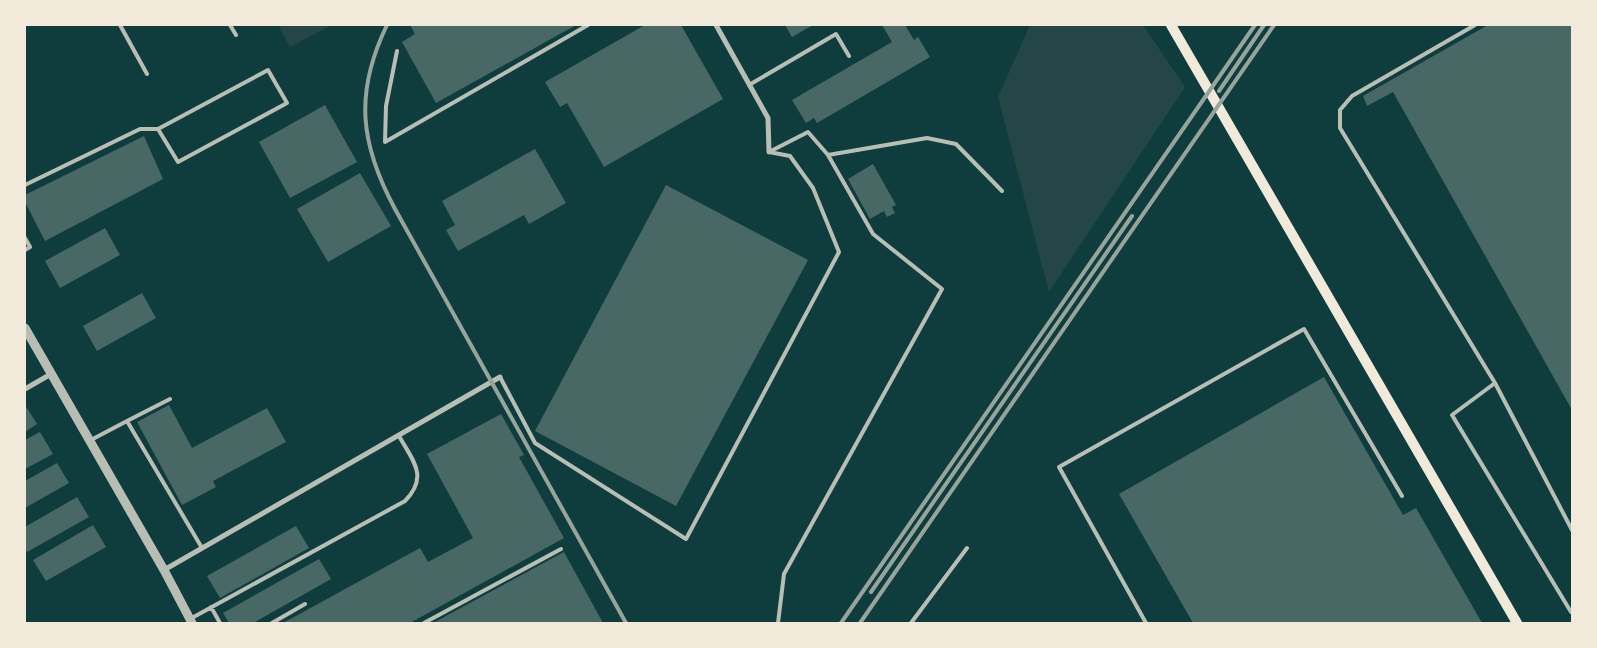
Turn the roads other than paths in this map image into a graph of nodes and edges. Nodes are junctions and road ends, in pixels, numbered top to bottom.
1 (120, 25) edge
2 (230, 25) edge
3 (588, 25) edge
4 (716, 25) edge
5 (1171, 25) edge
6 (1475, 25) edge
7 (236, 35) dead end
8 (397, 51) dead end
9 (849, 56) dead end
10 (147, 74) dead end
11 (749, 85) junction
12 (158, 129) junction
13 (769, 152) junction
14 (828, 155) junction
15 (25, 185) edge
16 (1002, 190) dead end
17 (25, 238) edge
18 (25, 250) edge
19 (25, 328) edge
20 (50, 374) junction
21 (500, 377) joint
22 (1495, 383) junction
23 (25, 389) edge
24 (170, 399) dead end
25 (127, 421) junction
26 (399, 436) junction
27 (89, 440) junction
28 (1402, 496) dead end
29 (1572, 530) edge
30 (202, 548) junction
31 (966, 548) dead end
32 (561, 549) dead end
33 (164, 570) junction
34 (305, 604) dead end
35 (211, 607) junction
36 (1572, 612) edge
37 (191, 621) edge
38 (220, 623) edge
39 (272, 623) edge
40 (424, 623) edge
41 (778, 623) edge
42 (911, 623) edge
43 (1146, 623) edge
44 (1518, 623) edge

1 - 10 lane
2 - 7 lane
3 - 8 lane
4 - 11 street
5 - 44 main road
6 - 22 lane
9 - 11 lane
11 - 13 street
12 - 12 lane
12 - 15 lane
13 - 14 lane
13 - 21 lane
14 - 16 lane
14 - 41 lane
17 - 18 lane
19 - 20 street
20 - 23 street
20 - 27 street
21 - 26 street
22 - 29 lane
22 - 36 lane
24 - 25 lane
25 - 27 lane
25 - 30 lane
26 - 30 street
26 - 35 lane
27 - 33 street
28 - 43 lane
30 - 33 street
31 - 42 lane
32 - 40 lane
33 - 37 street
34 - 39 lane
35 - 37 lane
35 - 38 lane

